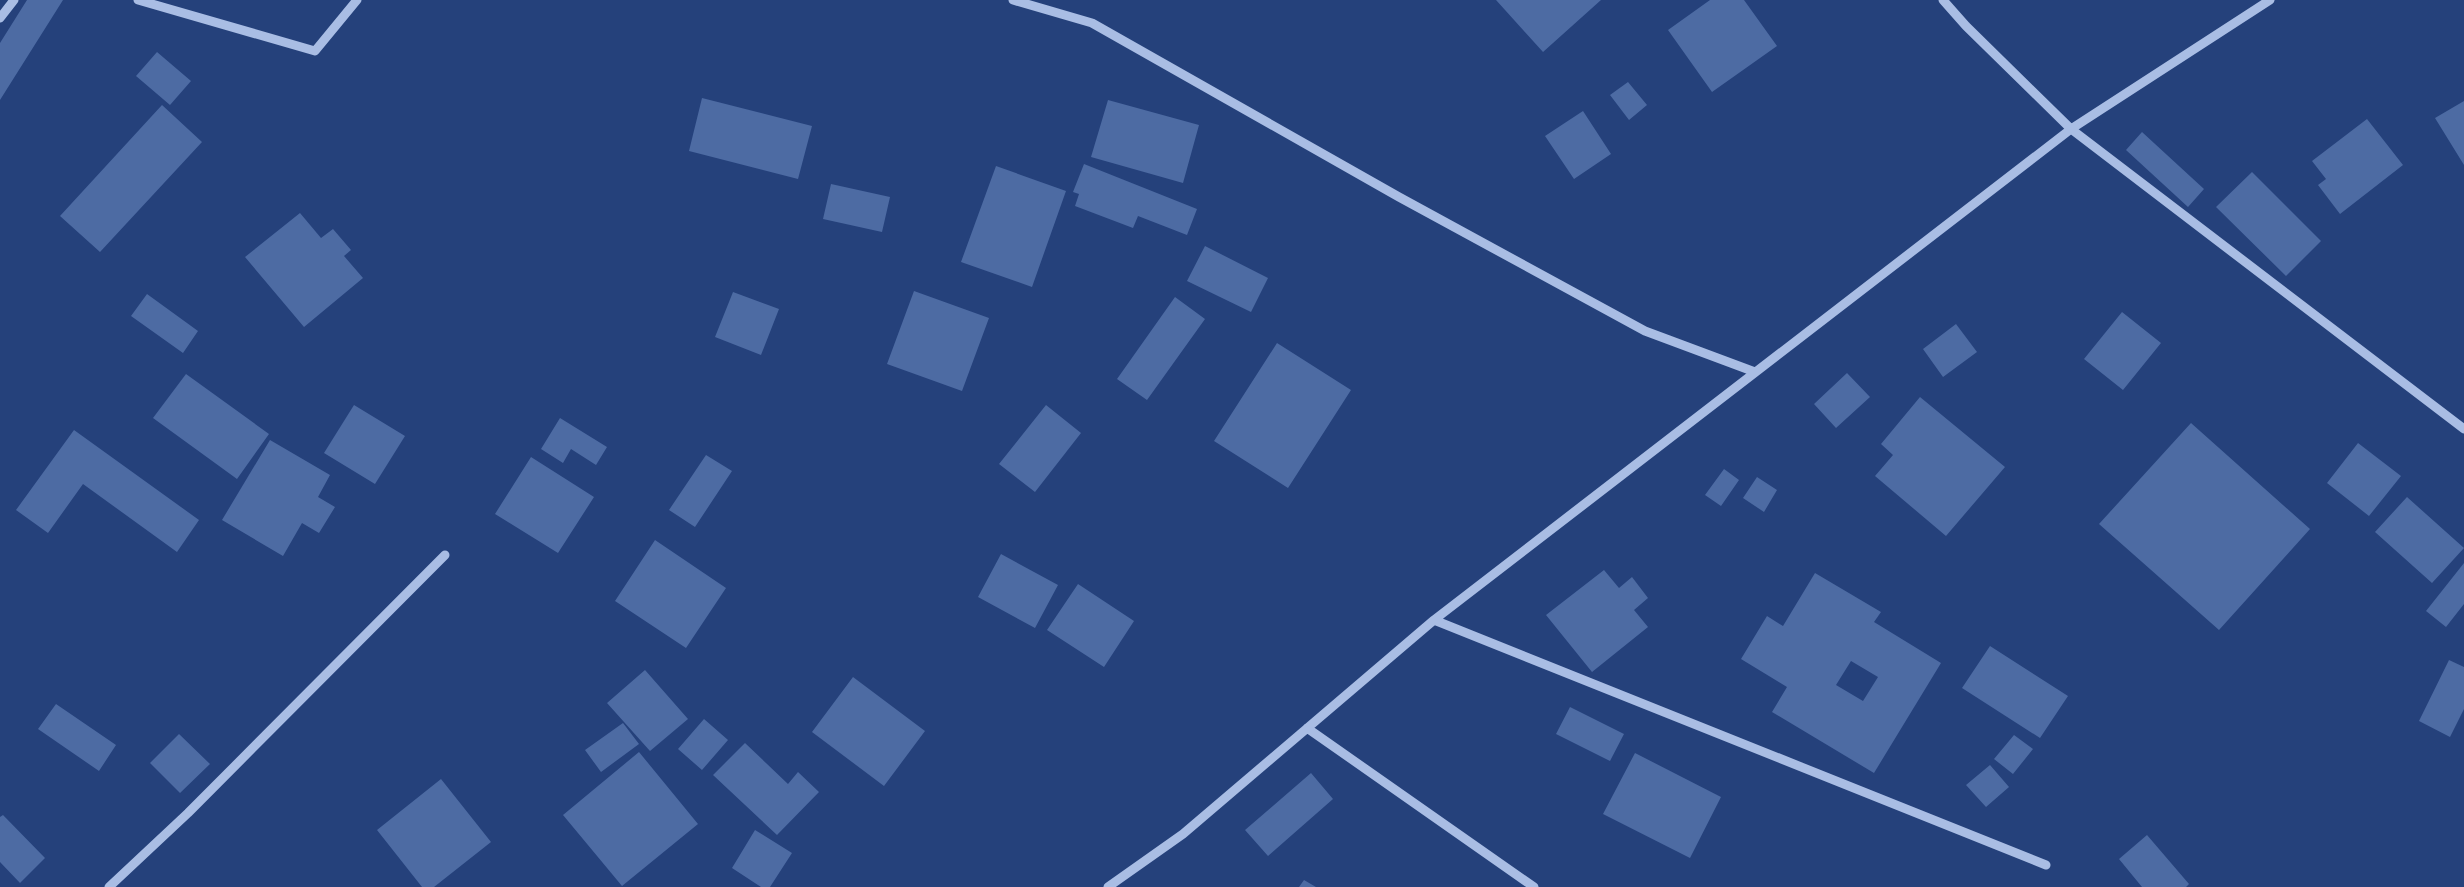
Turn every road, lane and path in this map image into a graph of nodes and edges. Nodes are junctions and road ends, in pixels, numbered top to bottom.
1 (14, 0) edge
2 (138, 0) edge
3 (357, 0) edge
4 (1013, 0) edge
5 (1943, 0) edge
6 (2270, 0) edge
7 (0, 18) edge
8 (2071, 129) junction
9 (1755, 372) junction
10 (2464, 430) edge
11 (445, 555) dead end
12 (1434, 620) junction
13 (1307, 728) junction
14 (2046, 865) dead end
15 (109, 887) edge
16 (1108, 887) edge
17 (1534, 887) edge

1 - 7 street
2 - 3 street
4 - 9 street
5 - 8 street
6 - 8 street
8 - 9 street
8 - 10 street
9 - 12 street
11 - 15 street
12 - 13 street
12 - 14 street
13 - 16 street
13 - 17 street

